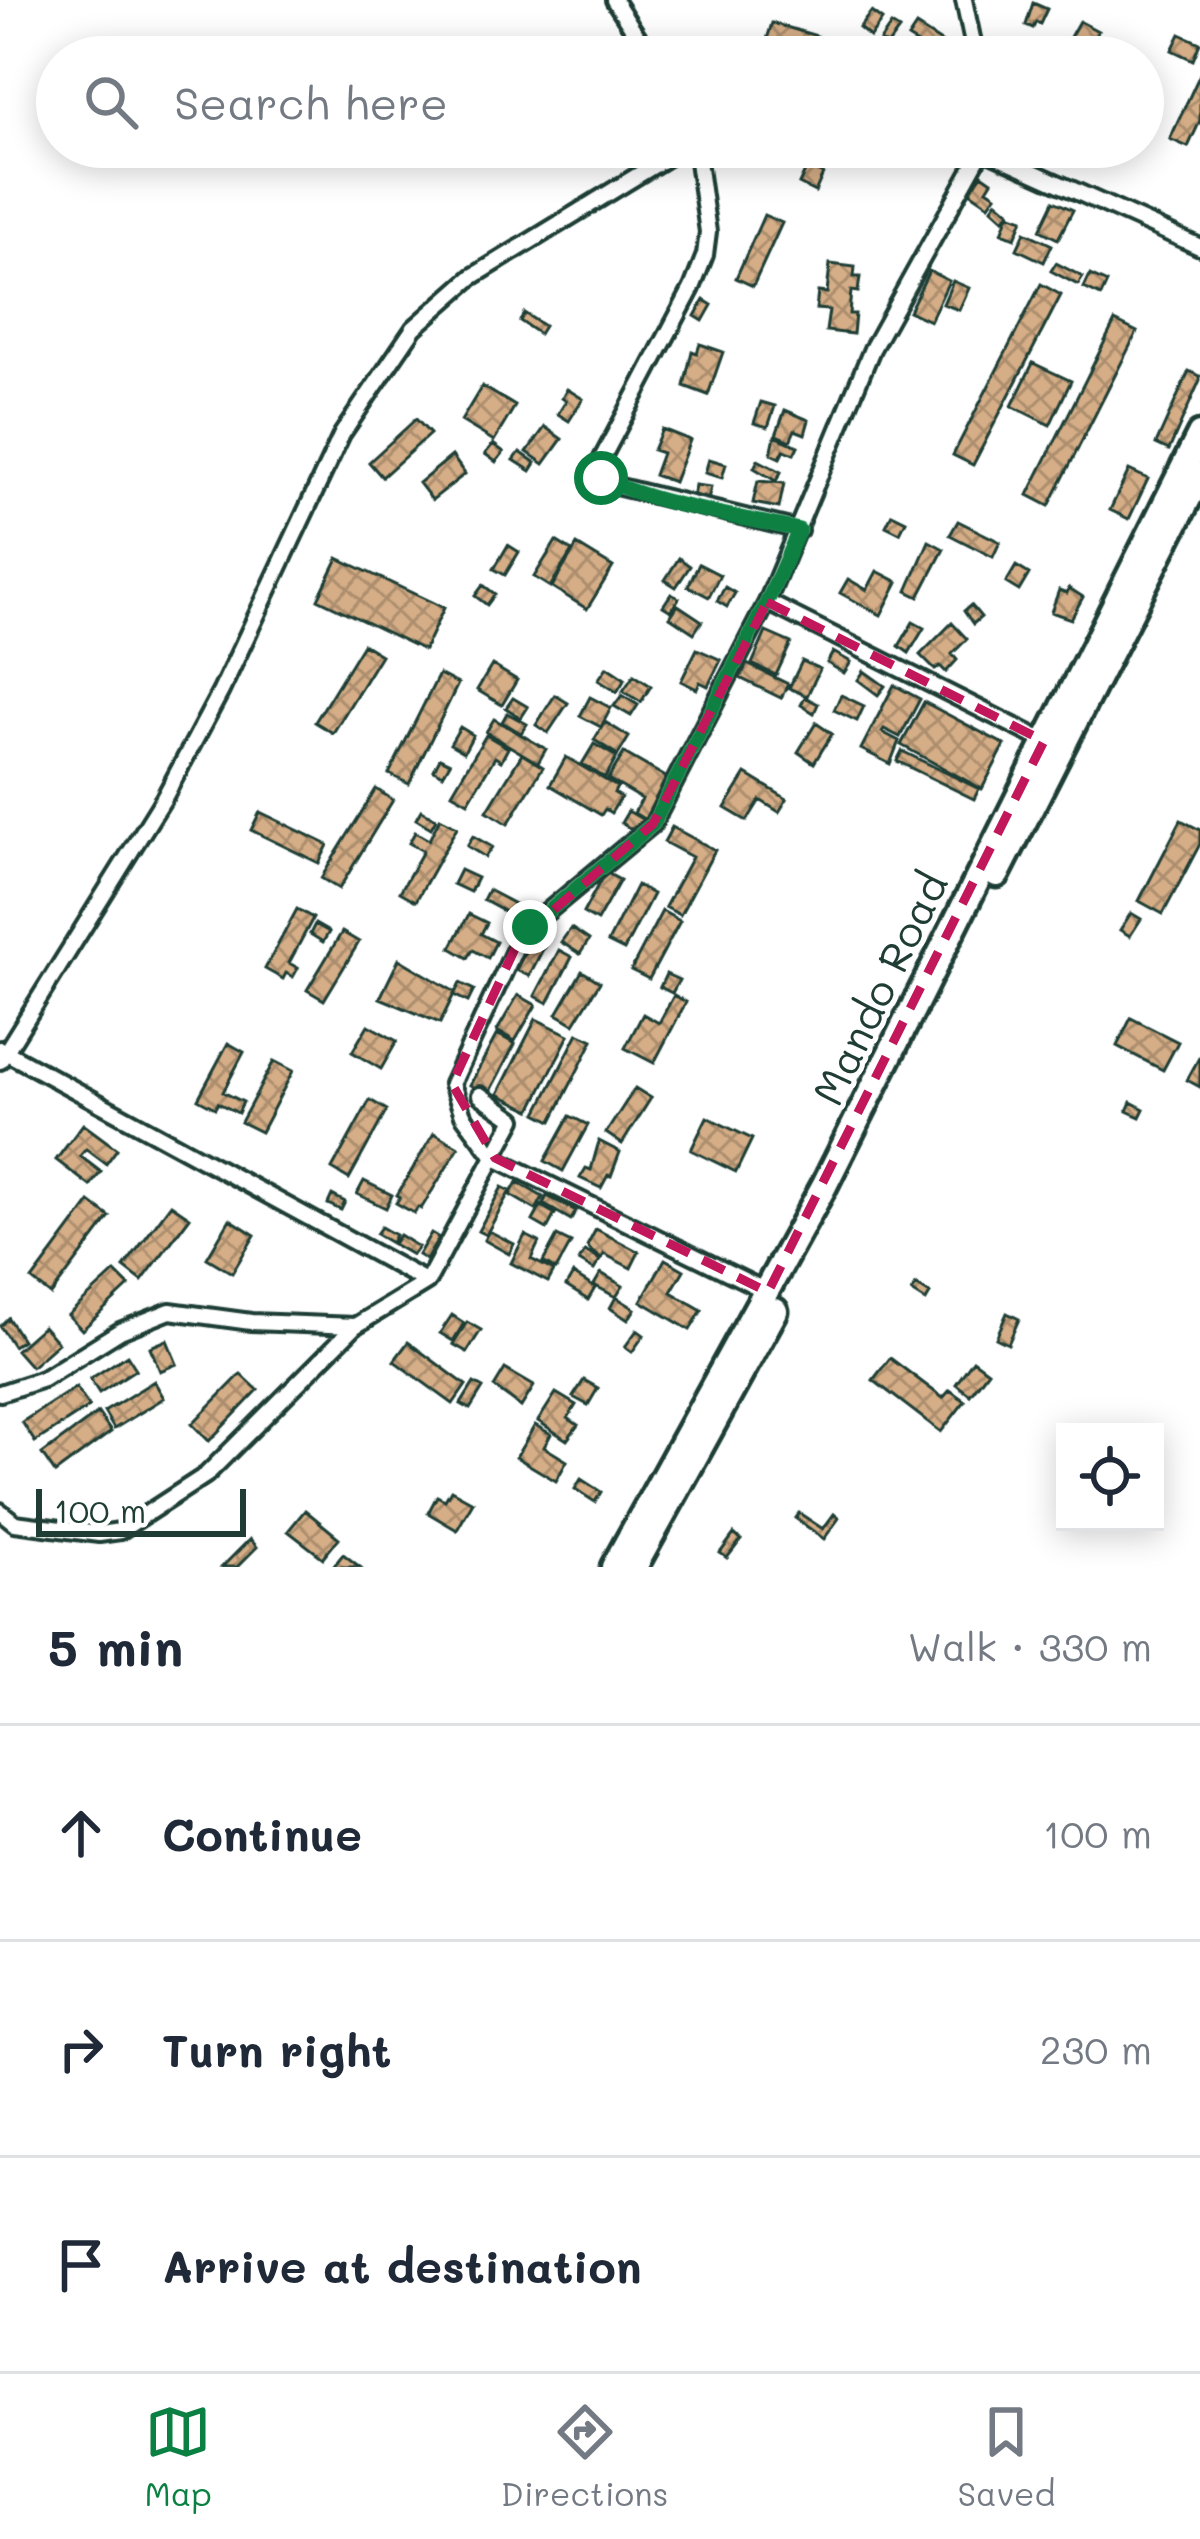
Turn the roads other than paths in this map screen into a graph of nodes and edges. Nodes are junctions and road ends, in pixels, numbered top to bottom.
1 (614, 0) edge
2 (964, 0) edge
3 (637, 36) edge
4 (972, 36) edge
5 (650, 168) edge
6 (700, 168) edge
7 (973, 168) edge
8 (1026, 168) edge
9 (1200, 247) edge
10 (1200, 436) edge
11 (1200, 475) edge
12 (799, 530) junction
13 (767, 602) junction
14 (1044, 742) junction
15 (2, 1054) edge
16 (480, 1095) dead end
17 (496, 1158) junction
18 (427, 1282) junction
19 (768, 1292) junction
20 (355, 1326) junction
21 (0, 1393) edge
22 (0, 1511) edge
23 (614, 1567) edge
24 (634, 1567) edge

1 - 3 street
2 - 4 street
5 - 15 street
6 - 12 street
7 - 12 street
8 - 9 street
10 - 14 highway, Mando Road
11 - 24 highway, Mando Road
12 - 13 street
13 - 14 street
13 - 17 street
14 - 19 highway, Mando Road
15 - 18 street
16 - 17 street
17 - 18 street
17 - 19 street
18 - 20 street
19 - 23 highway, Mando Road
20 - 21 street
20 - 22 street

